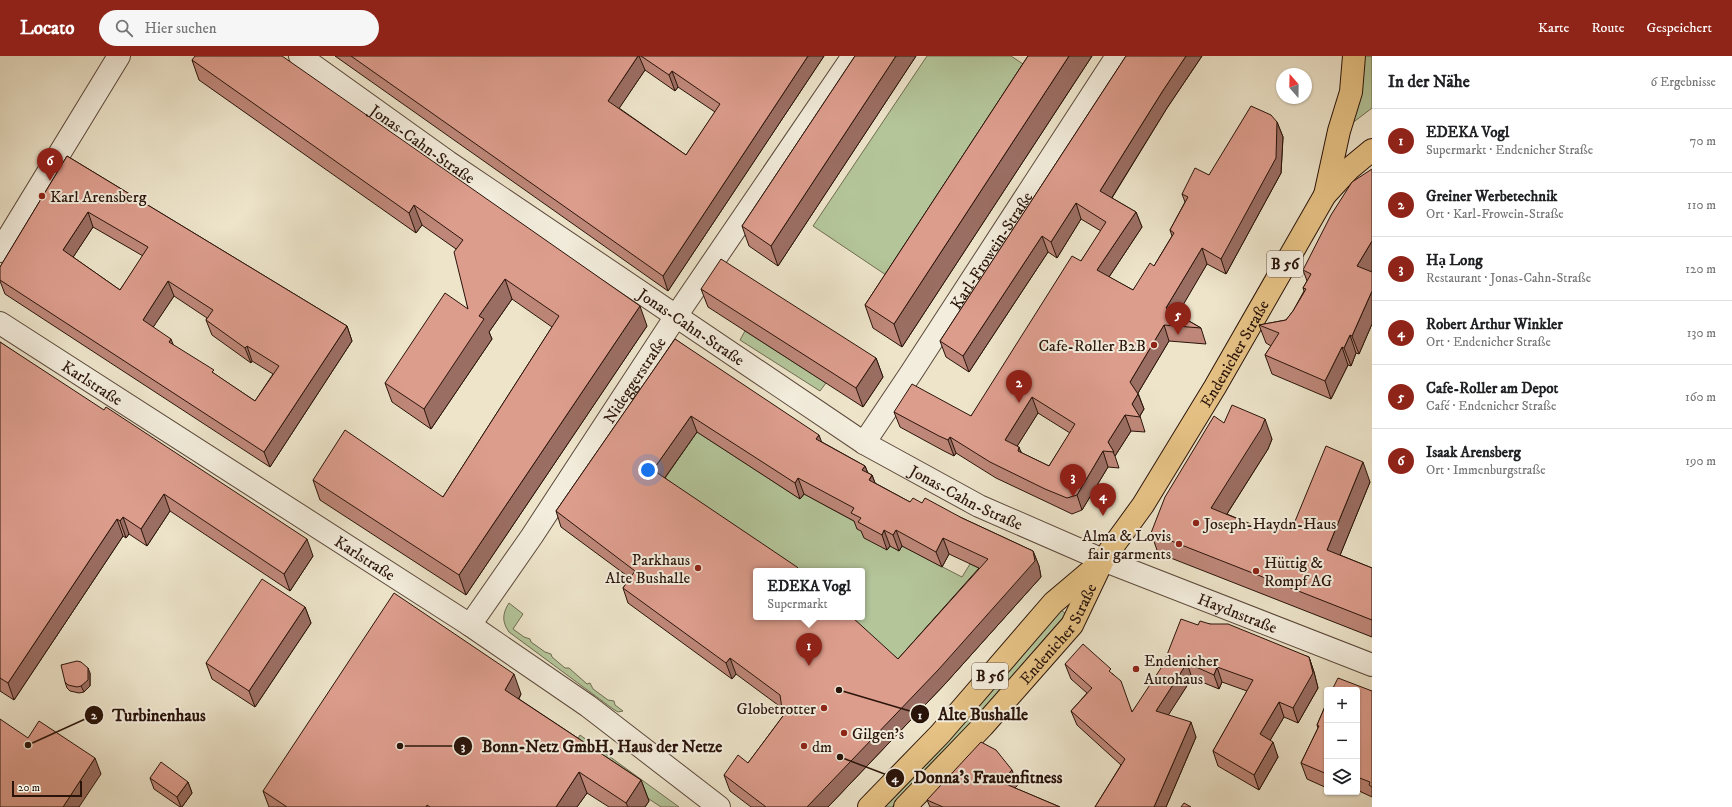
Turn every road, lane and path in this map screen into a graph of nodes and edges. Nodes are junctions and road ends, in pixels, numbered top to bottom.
1 (119, 56) edge
2 (300, 56) edge
3 (853, 56) edge
4 (1117, 56) edge
5 (1354, 56) edge
6 (1371, 151) edge
7 (1325, 195) junction
8 (0, 251) edge
9 (676, 316) junction
10 (0, 323) edge
11 (864, 443) junction
12 (1103, 560) junction
13 (470, 625) junction
14 (1372, 665) edge
15 (719, 807) edge
16 (869, 807) edge
17 (905, 807) edge

1 - 8 street
2 - 9 street, Jonas-Cahn-Straße
3 - 9 street, Nideggerstraße
4 - 11 street, Karl-Frowein-Straße
5 - 7 main road, B 56
6 - 7 main road, Endenicher Straße / B 56
7 - 12 main road, Endenicher Straße / B 56
9 - 11 street, Jonas-Cahn-Straße
9 - 13 street, Nideggerstraße
10 - 13 street, Karlstraße
11 - 12 street, Jonas-Cahn-Straße
12 - 14 street, Haydnstraße
12 - 16 main road, Endenicher Straße / B 56
12 - 17 main road, Endenicher Straße / B 56
13 - 15 street, Karlstraße

